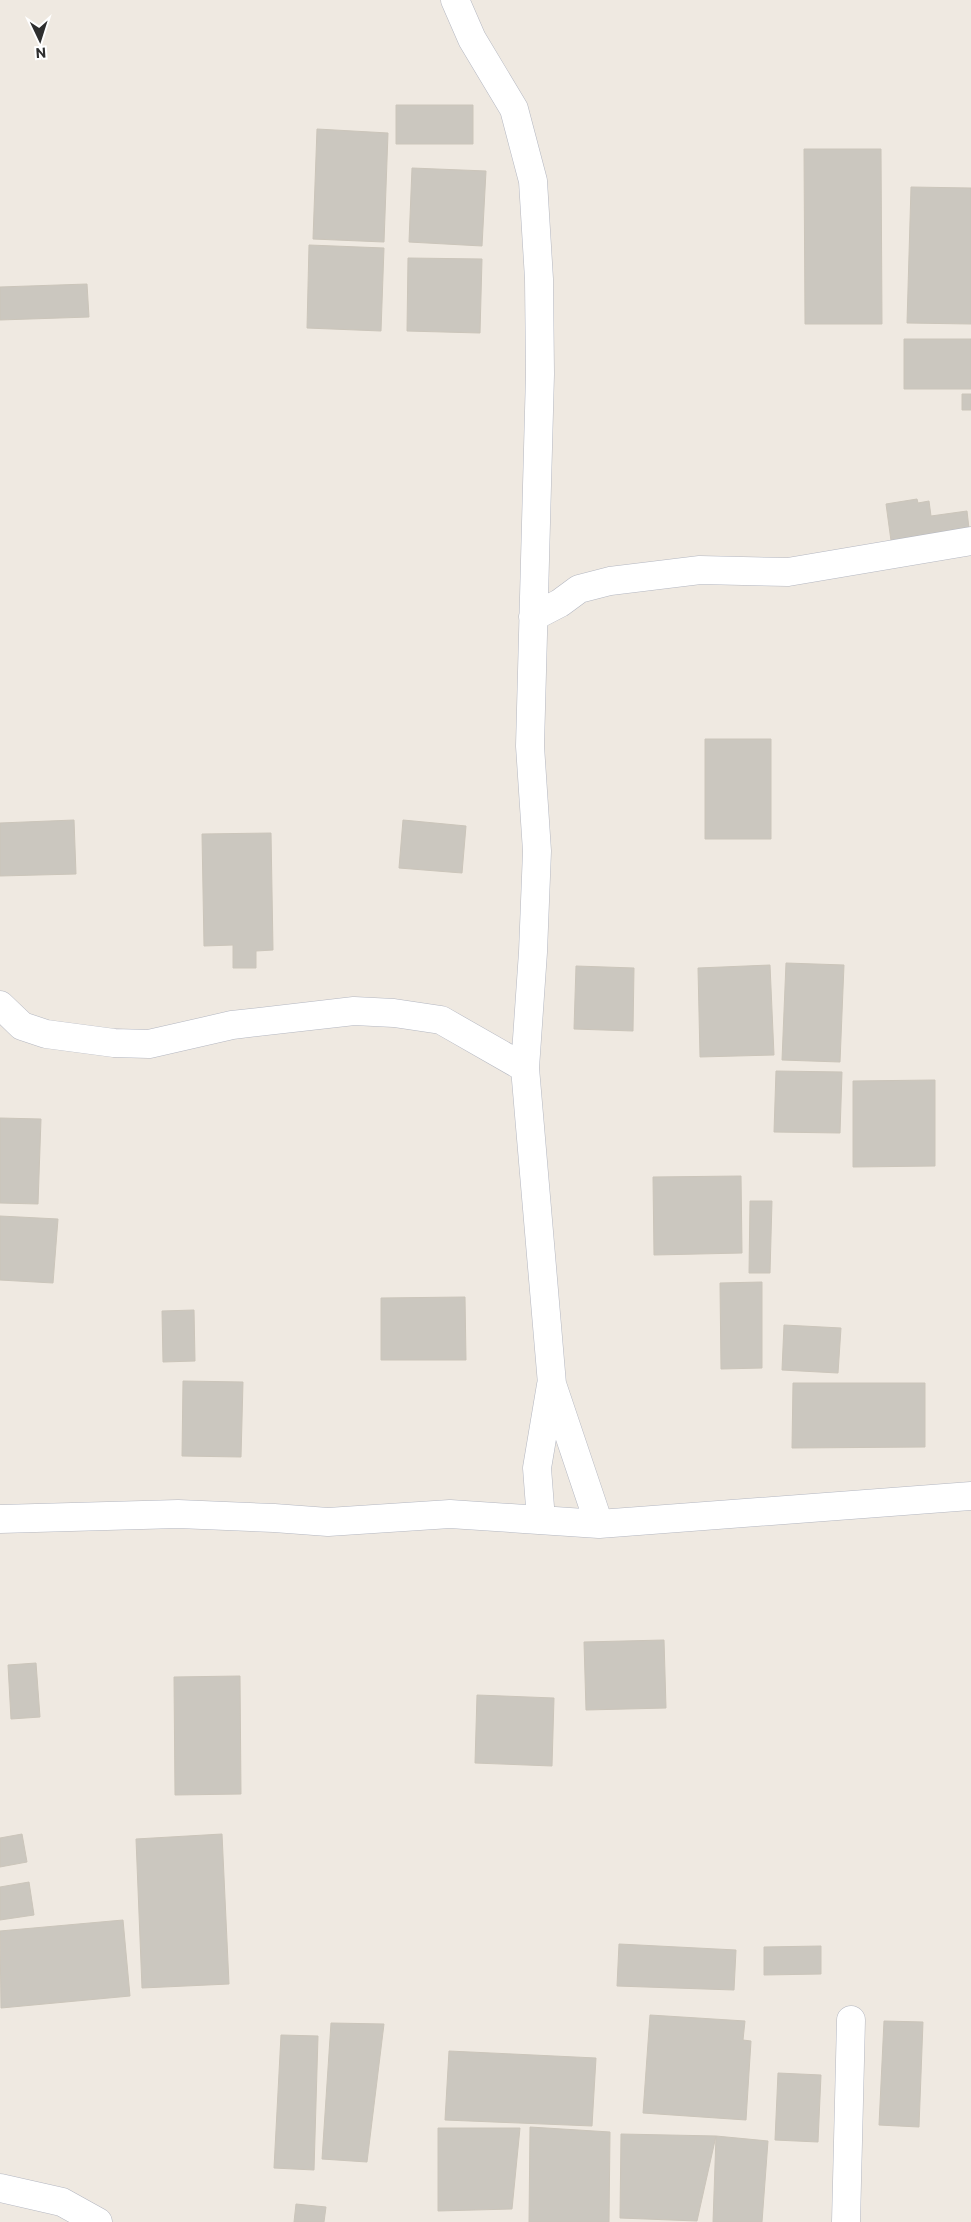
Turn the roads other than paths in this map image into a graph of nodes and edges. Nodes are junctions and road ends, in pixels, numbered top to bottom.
1 (455, 0) edge
2 (971, 542) edge
3 (533, 616) junction
4 (0, 1005) edge
5 (525, 1068) junction
6 (552, 1384) junction
7 (971, 1496) edge
8 (0, 1520) edge
9 (541, 1520) junction
10 (599, 1524) junction
11 (851, 2020) dead end
12 (0, 2188) edge
13 (98, 2222) edge
14 (846, 2222) edge

1 - 3 street
2 - 3 street
3 - 5 street
4 - 5 street
5 - 6 street
6 - 9 street
6 - 10 street
7 - 10 street
8 - 9 street
9 - 10 street
11 - 14 street
12 - 13 street

